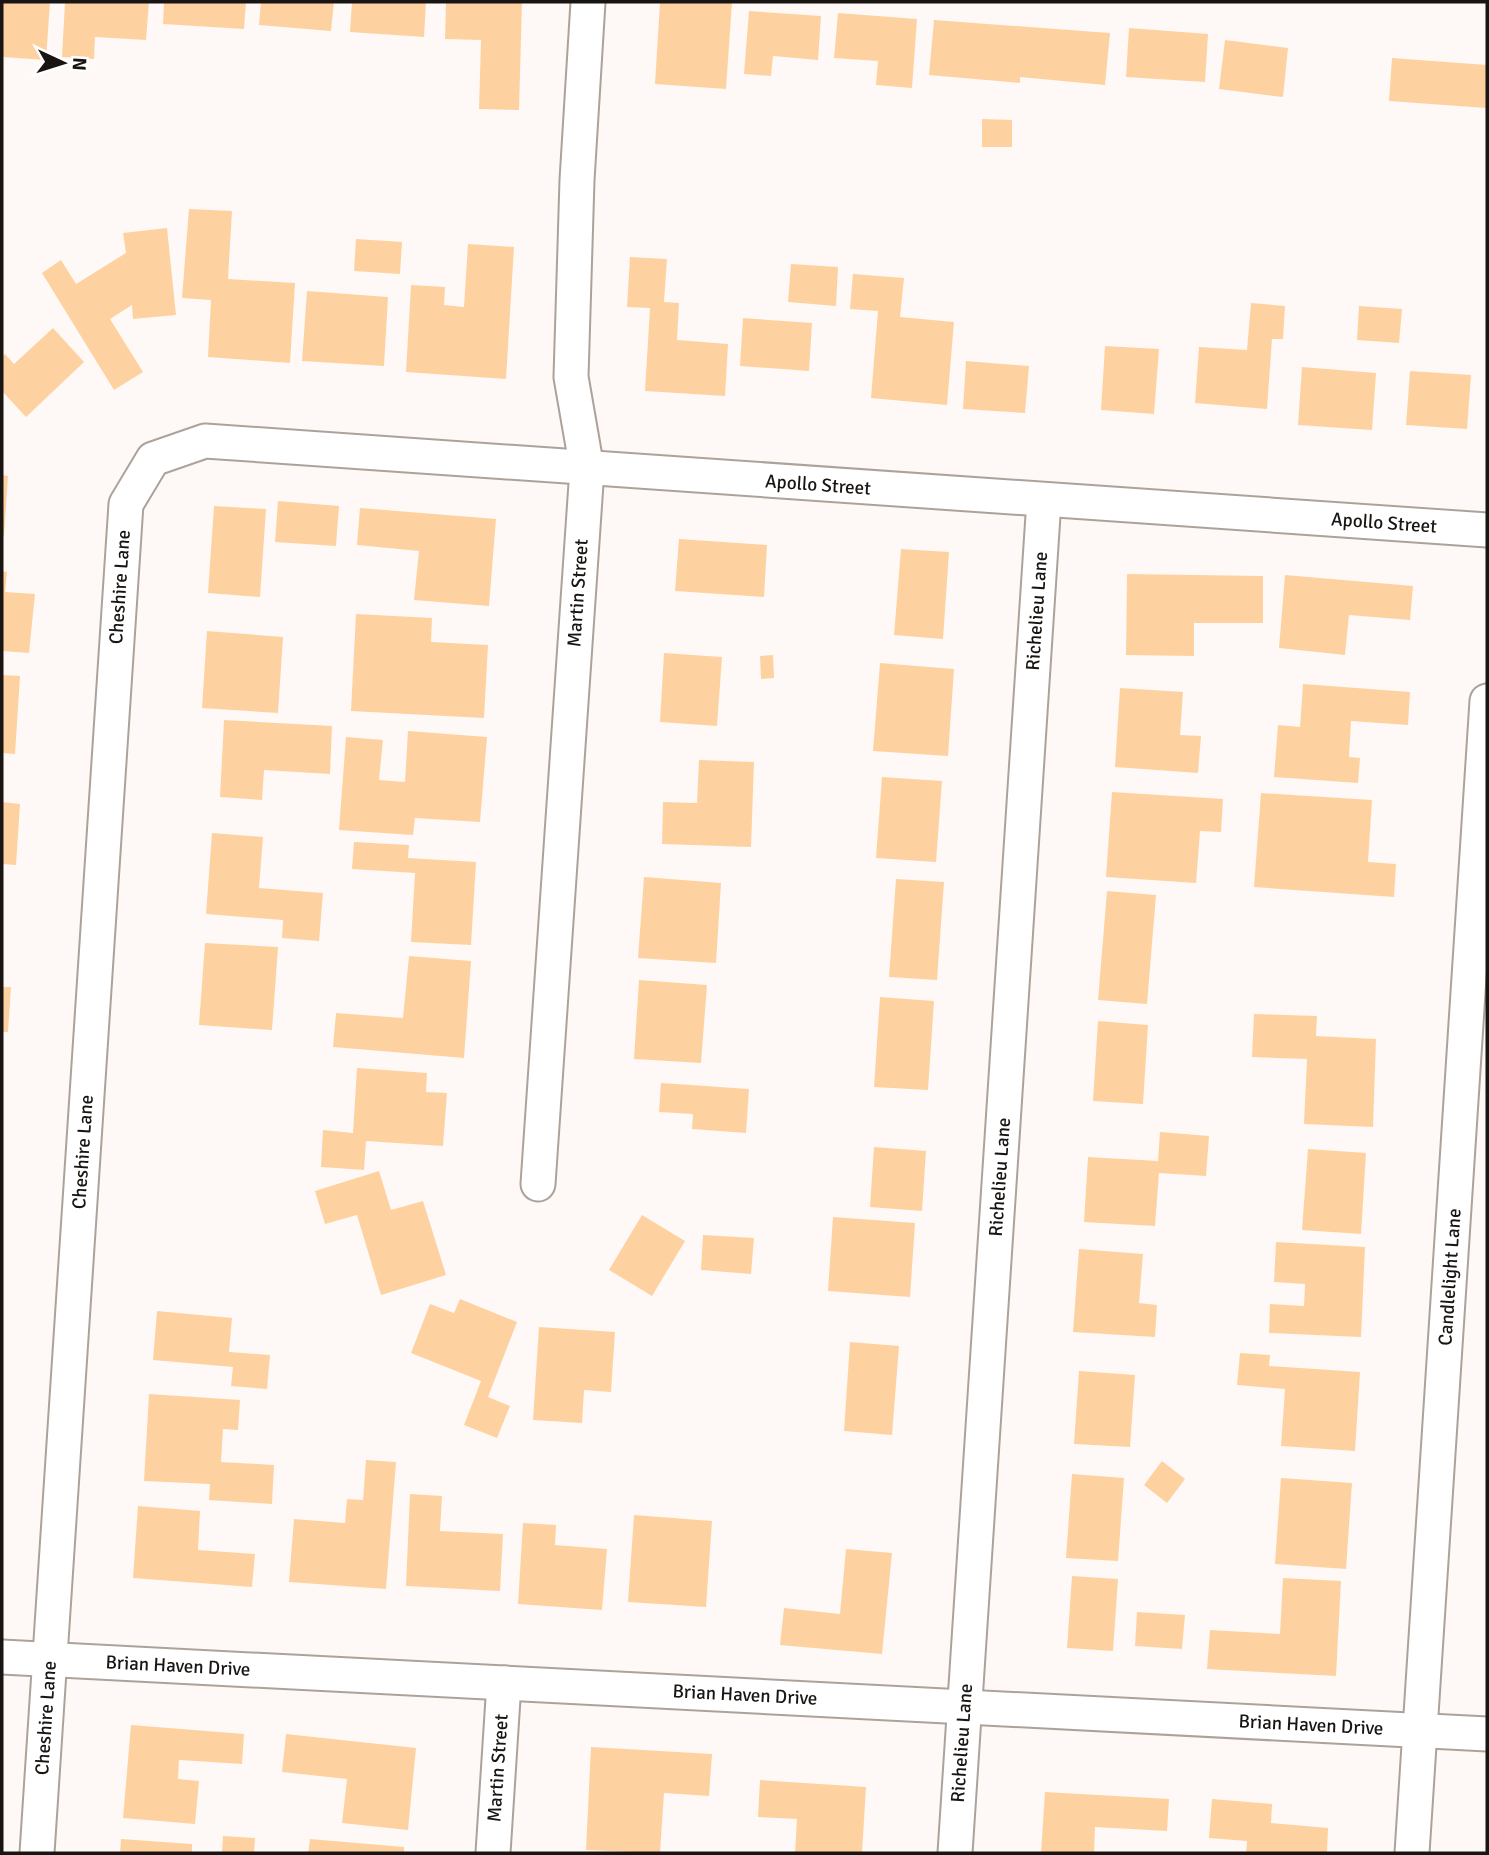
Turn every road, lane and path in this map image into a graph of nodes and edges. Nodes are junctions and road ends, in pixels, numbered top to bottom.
1 (588, 2) edge
2 (153, 459) joint
3 (587, 469) junction
4 (1044, 500) junction
5 (1487, 530) edge
6 (1487, 701) edge
7 (538, 1184) dead end
8 (2, 1657) edge
9 (49, 1659) junction
10 (504, 1683) junction
11 (965, 1707) junction
12 (1420, 1731) junction
13 (1487, 1734) edge
14 (37, 1853) edge
15 (493, 1853) edge
16 (954, 1853) edge
17 (1412, 1853) edge

1 - 3 street, Martin Street
2 - 3 street, Apollo Street
2 - 9 street, Cheshire Lane
3 - 4 street, Apollo Street
3 - 7 street, Martin Street
4 - 5 street, Apollo Street
4 - 11 street, Richelieu Lane
6 - 12 street, Candlelight Lane
8 - 9 street, Brian Haven Drive
9 - 10 street, Brian Haven Drive
9 - 14 street, Cheshire Lane
10 - 11 street, Brian Haven Drive
10 - 15 street, Martin Street
11 - 12 street, Brian Haven Drive
11 - 16 street, Richelieu Lane
12 - 13 street, Brian Haven Drive
12 - 17 street, Candlelight Lane

